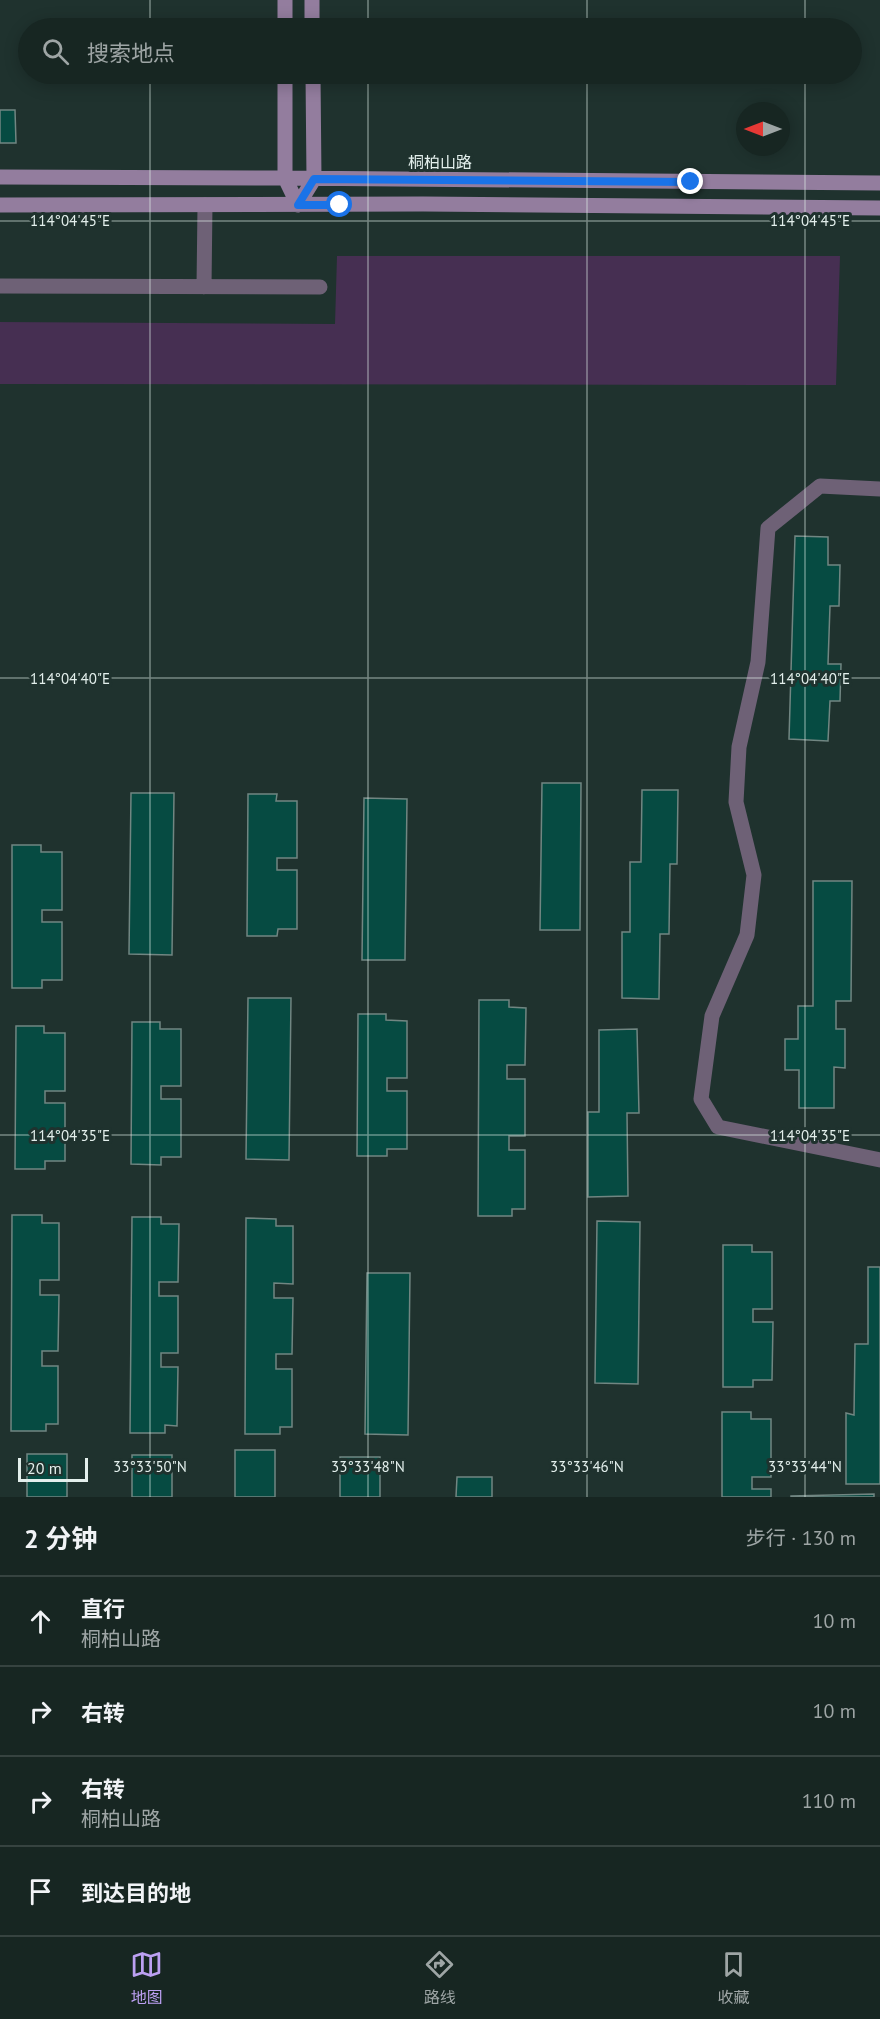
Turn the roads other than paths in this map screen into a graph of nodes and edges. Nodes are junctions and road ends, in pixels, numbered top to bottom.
1 (285, 0) edge
2 (312, 0) edge
3 (285, 18) edge
4 (312, 18) edge
5 (285, 84) edge
6 (313, 84) edge
7 (0, 177) edge
8 (285, 178) junction
9 (314, 179) junction
10 (880, 183) edge
11 (0, 205) edge
12 (205, 205) junction
13 (298, 205) junction
14 (880, 208) edge
15 (0, 286) edge
16 (204, 287) junction
17 (320, 287) dead end
18 (880, 489) edge
19 (880, 1160) edge

1 - 3 street
2 - 4 street
5 - 8 street
6 - 9 street
7 - 8 street, 桐柏山路
8 - 9 street, 桐柏山路
8 - 13 street
9 - 10 street, 桐柏山路
9 - 13 street
11 - 12 street
12 - 13 street
12 - 16 street
13 - 14 street
15 - 16 street
16 - 17 street
18 - 19 street

